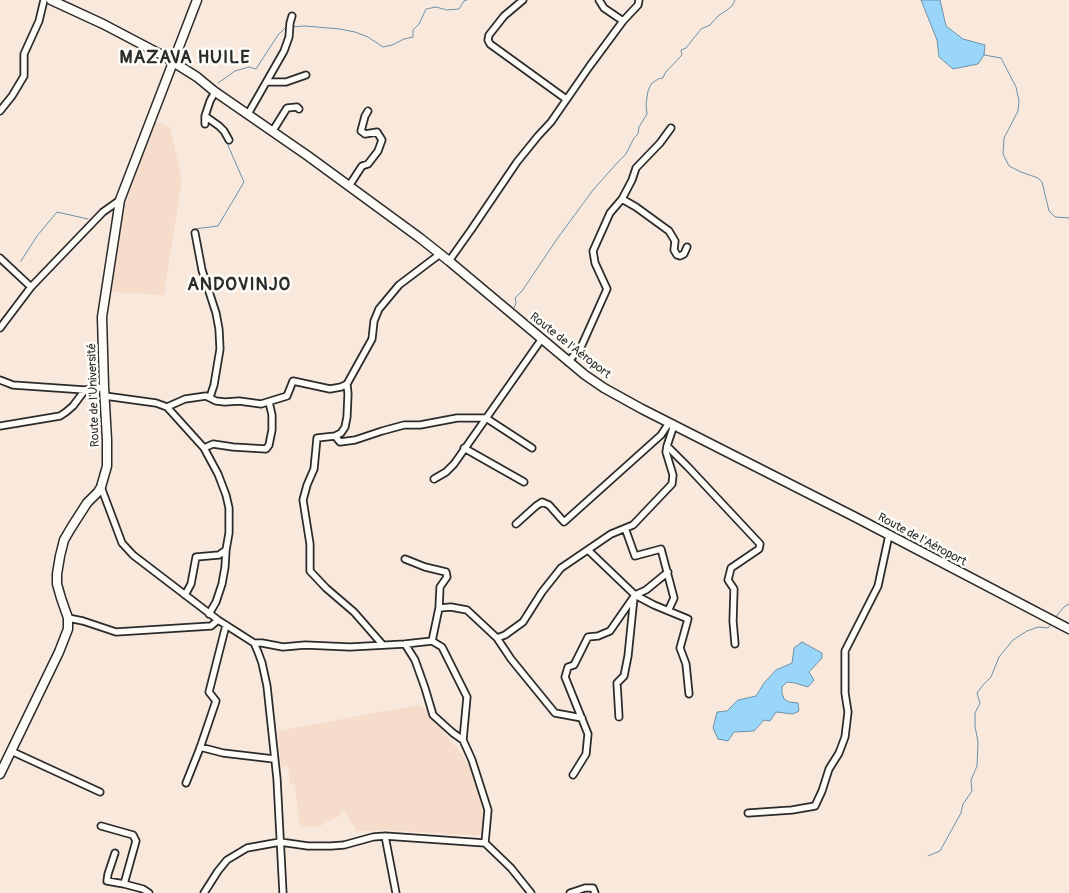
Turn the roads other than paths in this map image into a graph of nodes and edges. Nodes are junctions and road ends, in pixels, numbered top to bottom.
1 (44, 0) edge
2 (51, 0) edge
3 (198, 0) edge
4 (523, 0) edge
5 (599, 0) edge
6 (639, 0) edge
7 (61, 2) edge
8 (292, 16) dead end
9 (623, 21) junction
10 (174, 63) junction
11 (306, 75) dead end
12 (267, 82) junction
13 (216, 92) junction
14 (566, 100) junction
15 (299, 109) dead end
16 (368, 110) dead end
17 (0, 111) edge
18 (248, 114) junction
19 (205, 116) junction
20 (205, 124) dead end
21 (671, 128) dead end
22 (272, 132) junction
23 (229, 140) dead end
24 (349, 186) junction
25 (622, 199) junction
26 (120, 200) junction
27 (195, 233) dead end
28 (687, 247) dead end
29 (440, 254) junction
30 (0, 258) edge
31 (449, 261) junction
32 (32, 287) junction
33 (0, 328) edge
34 (541, 340) junction
35 (568, 362) junction
36 (0, 380) edge
37 (347, 384) junction
38 (104, 387) junction
39 (85, 390) junction
40 (104, 396) junction
41 (210, 397) junction
42 (269, 402) junction
43 (167, 407) junction
44 (486, 418) junction
45 (672, 424) junction
46 (0, 426) edge
47 (335, 436) junction
48 (667, 446) junction
49 (204, 448) junction
50 (464, 448) junction
51 (532, 448) dead end
52 (434, 479) dead end
53 (524, 482) dead end
54 (101, 486) junction
55 (516, 524) dead end
56 (625, 528) junction
57 (888, 535) junction
58 (226, 550) junction
59 (588, 550) junction
60 (405, 559) dead end
61 (668, 572) junction
62 (635, 595) junction
63 (185, 596) junction
64 (439, 608) junction
65 (668, 611) junction
66 (209, 614) junction
67 (68, 618) junction
68 (218, 620) junction
69 (226, 625) junction
70 (1069, 629) edge
71 (497, 638) junction
72 (432, 641) junction
73 (254, 643) junction
74 (382, 644) junction
75 (405, 644) junction
76 (735, 644) dead end
77 (689, 694) dead end
78 (619, 717) dead end
79 (582, 718) junction
80 (463, 740) junction
81 (200, 747) junction
82 (11, 751) junction
83 (274, 759) junction
84 (0, 774) edge
85 (573, 775) dead end
86 (186, 783) dead end
87 (100, 792) dead end
88 (748, 813) dead end
89 (101, 826) dead end
90 (385, 836) junction
91 (280, 842) junction
92 (485, 843) junction
93 (116, 853) dead end
94 (124, 884) junction
95 (149, 893) edge
96 (204, 893) edge
97 (283, 893) edge
98 (396, 893) edge
99 (531, 893) edge
100 (570, 893) edge
101 (595, 893) edge

1 - 17 street
2 - 7 main road, Route de l'Aéroport
3 - 10 main road, Route de l'Université
4 - 14 street
5 - 9 street
6 - 9 street
7 - 10 main road, Route de l'Aéroport
8 - 12 street
9 - 14 street
10 - 13 main road, Route de l'Aéroport
10 - 26 main road, Route de l'Université
11 - 12 street
12 - 18 street
13 - 18 main road, Route de l'Aéroport
13 - 19 street
14 - 31 street
15 - 22 street
16 - 24 street
18 - 22 main road, Route de l'Aéroport
19 - 20 street
19 - 23 street
21 - 25 street
22 - 24 main road, Route de l'Aéroport
24 - 29 main road, Route de l'Aéroport
25 - 28 street
25 - 35 street
26 - 32 street
26 - 38 main road, Route de l'Université
27 - 41 street
29 - 31 main road, Route de l'Aéroport
29 - 37 street
30 - 32 street
31 - 34 main road, Route de l'Aéroport
32 - 33 street
34 - 35 main road, Route de l'Aéroport
34 - 44 street
35 - 45 main road, Route de l'Aéroport
36 - 39 street
37 - 42 street
37 - 47 street
38 - 39 street
38 - 40 main road, Route de l'Université
39 - 46 street
40 - 43 street
40 - 54 main road, Route de l'Université
41 - 42 street
41 - 43 street
42 - 49 street
43 - 49 street
44 - 47 street
44 - 50 street
44 - 51 street
45 - 48 street
45 - 55 street
45 - 57 main road, Route de l'Aéroport
47 - 74 street
48 - 56 street
48 - 76 street
49 - 58 street
50 - 52 street
50 - 53 street
54 - 63 street
54 - 67 main road, Route de l'Université
56 - 59 street
56 - 61 street
57 - 70 main road, Route de l'Aéroport
57 - 88 street
58 - 63 street
58 - 66 street
59 - 62 street
59 - 71 street
60 - 64 street
61 - 62 street
61 - 65 street
62 - 65 street
62 - 78 street
62 - 79 street
63 - 66 street
64 - 71 street
64 - 72 street
65 - 77 street
66 - 68 street
67 - 68 street
67 - 82 main road
68 - 69 street
69 - 73 street
69 - 81 street
71 - 79 street
72 - 75 street
72 - 80 street
73 - 74 street
73 - 83 street
74 - 75 street
75 - 80 street
79 - 85 street
80 - 92 street
81 - 83 street
81 - 86 street
82 - 84 main road
82 - 87 street
83 - 91 street
89 - 94 street
90 - 91 street
90 - 92 street
90 - 98 street
91 - 96 street
91 - 97 street
92 - 99 street
93 - 94 street
94 - 95 street
100 - 101 street

